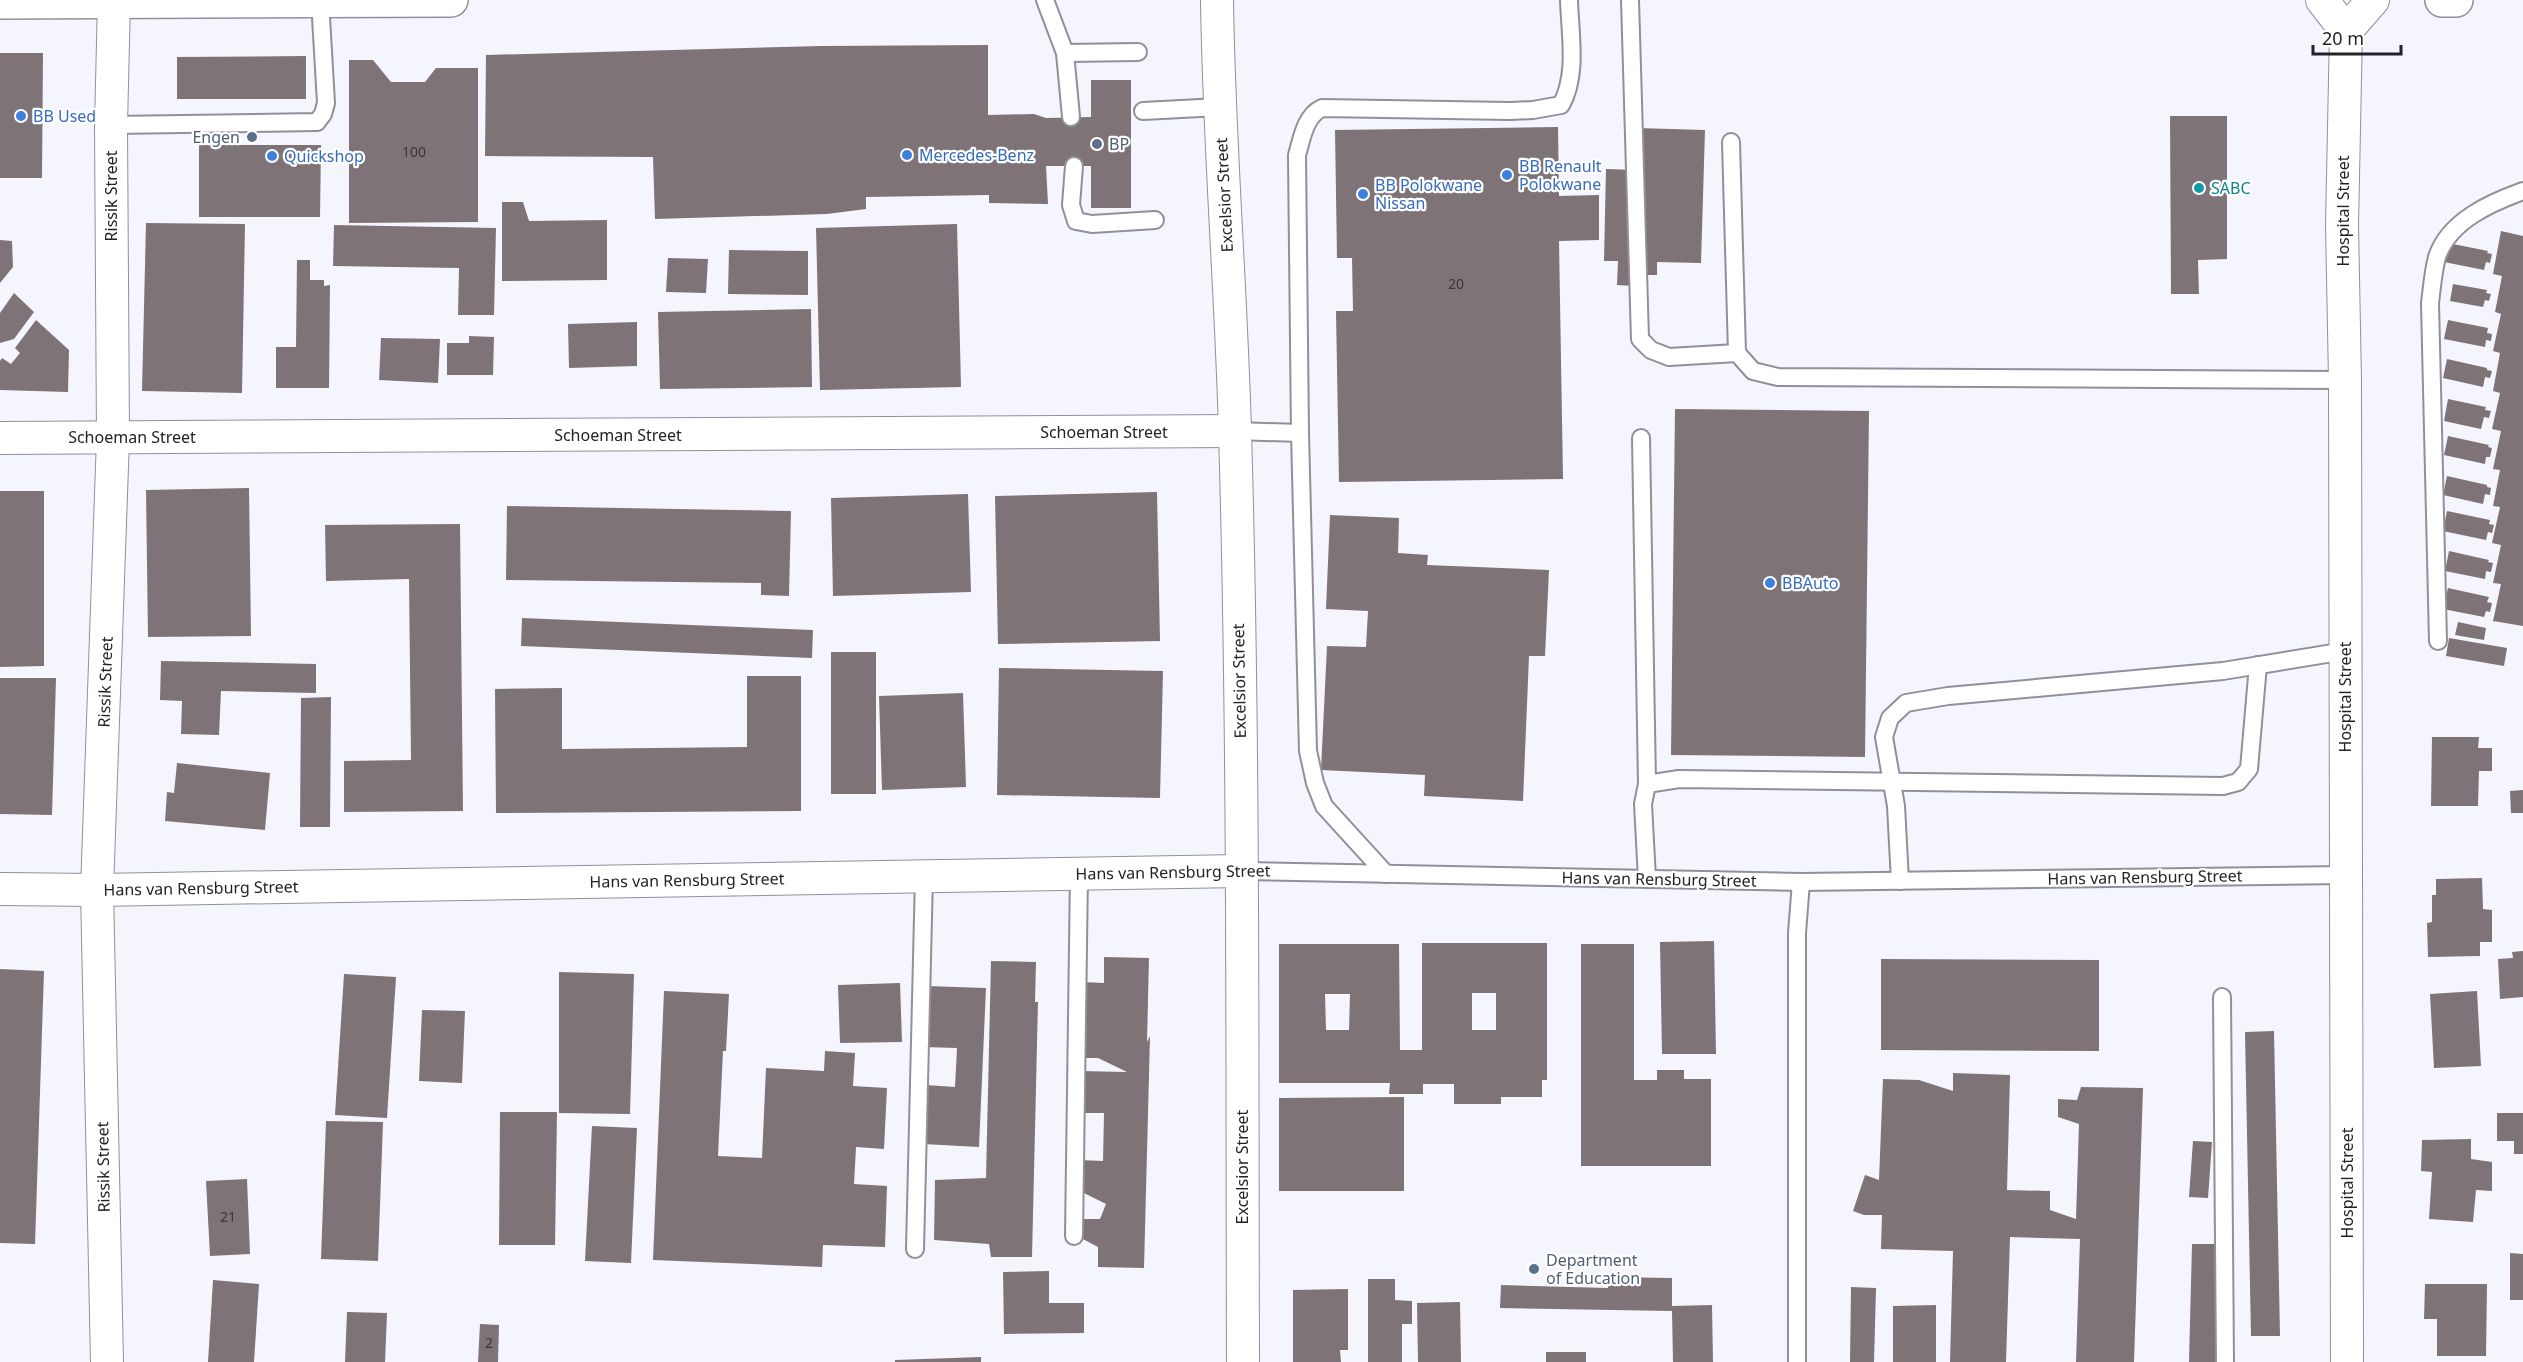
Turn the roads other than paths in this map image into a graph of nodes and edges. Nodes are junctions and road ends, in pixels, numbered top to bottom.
1 (320, 0) edge
2 (349, 0) edge
3 (451, 0) edge
4 (1045, 0) edge
5 (1217, 0) edge
6 (1569, 0) edge
7 (1630, 0) edge
8 (2322, 0) edge
9 (2373, 0) edge
10 (2442, 0) edge
11 (2456, 0) edge
12 (114, 1) edge
13 (0, 2) edge
14 (2346, 31) junction
15 (1138, 52) dead end
16 (1065, 53) junction
17 (1219, 107) junction
18 (1143, 111) dead end
19 (1071, 117) dead end
20 (111, 125) junction
21 (1731, 142) dead end
22 (1074, 166) dead end
23 (2523, 191) edge
24 (1155, 220) dead end
25 (1737, 353) junction
26 (2345, 380) junction
27 (1235, 431) junction
28 (1300, 433) junction
29 (0, 438) edge
30 (113, 438) junction
31 (1641, 438) dead end
32 (2438, 641) dead end
33 (2344, 651) junction
34 (2258, 665) junction
35 (1890, 783) junction
36 (1647, 784) junction
37 (1241, 871) junction
38 (1079, 873) junction
39 (1386, 874) junction
40 (2346, 875) junction
41 (924, 876) junction
42 (1647, 879) junction
43 (1900, 880) junction
44 (1801, 882) junction
45 (0, 889) edge
46 (97, 890) junction
47 (2222, 997) dead end
48 (1074, 1236) dead end
49 (915, 1249) dead end
50 (107, 1362) edge
51 (1243, 1362) edge
52 (1797, 1362) edge
53 (2225, 1362) edge
54 (2347, 1362) edge

1 - 2 main road
1 - 12 main road
1 - 20 lane
2 - 3 main road
4 - 16 lane
5 - 17 street, Excelsior Street
6 - 28 lane
7 - 25 lane
8 - 14 street
9 - 14 street
10 - 11 main road
12 - 13 main road
12 - 20 street, Rissik Street
14 - 26 street, Hospital Street
15 - 16 lane
16 - 19 lane
17 - 18 lane
17 - 27 street, Excelsior Street
20 - 30 street, Rissik Street
21 - 25 lane
22 - 24 lane
23 - 32 lane
25 - 26 lane
26 - 33 street, Hospital Street
27 - 28 lane
27 - 30 street, Schoeman Street
27 - 37 street, Excelsior Street
28 - 39 lane
29 - 30 street, Schoeman Street
30 - 46 street, Rissik Street
31 - 36 lane
33 - 34 lane
33 - 40 street, Hospital Street
34 - 35 lane
34 - 35 lane
35 - 36 lane
35 - 43 lane
36 - 42 lane
37 - 38 street, Hans van Rensburg Street
37 - 39 lane, Hans van Rensburg Street
37 - 51 street, Excelsior Street
38 - 41 street, Hans van Rensburg Street
38 - 48 lane
39 - 42 lane, Hans van Rensburg Street
40 - 43 lane, Hans van Rensburg Street
40 - 54 street, Hospital Street
41 - 46 street, Hans van Rensburg Street
41 - 49 lane
42 - 44 lane, Hans van Rensburg Street
43 - 44 lane, Hans van Rensburg Street
44 - 52 lane
45 - 46 street, Hans van Rensburg Street
46 - 50 street, Rissik Street
47 - 53 lane

